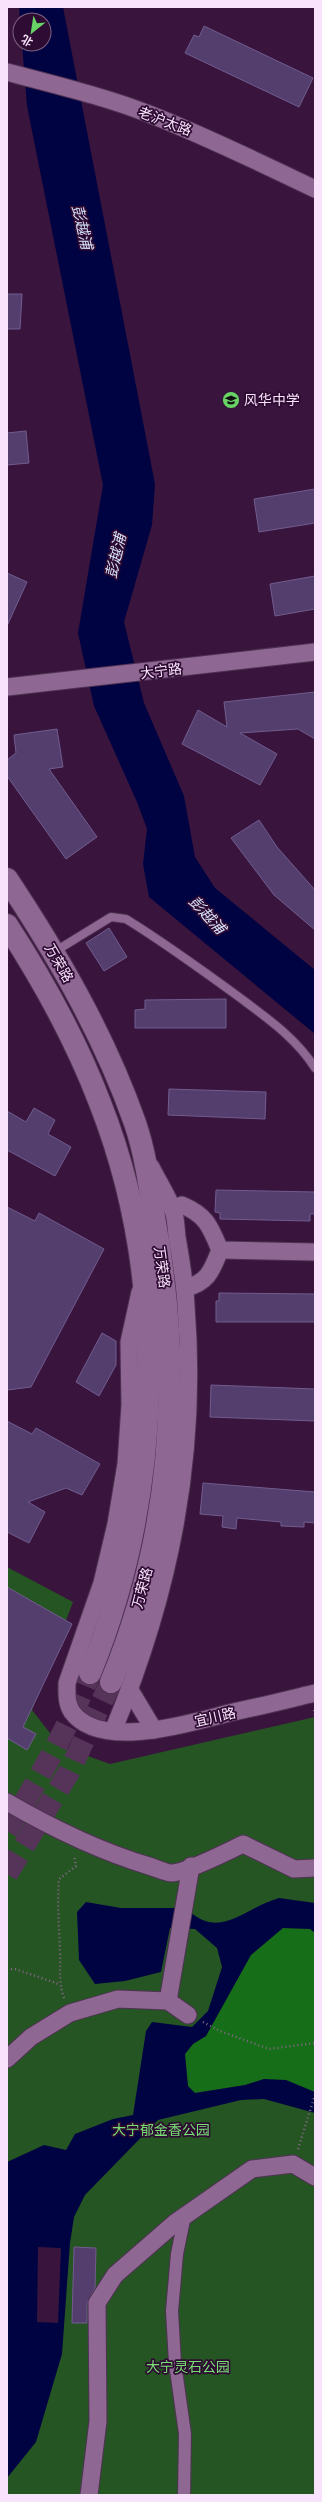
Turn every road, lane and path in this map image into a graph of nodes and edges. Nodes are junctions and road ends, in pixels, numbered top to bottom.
1 (7, 72) edge
2 (315, 189) edge
3 (315, 652) edge
4 (7, 687) edge
5 (7, 879) edge
6 (10, 935) edge
7 (54, 952) junction
8 (315, 1068) edge
9 (144, 1154) junction
10 (173, 1210) junction
11 (220, 1250) junction
12 (315, 1252) edge
13 (142, 1280) junction
14 (185, 1288) junction
15 (90, 1673) tunnel mouth
16 (121, 1686) junction
17 (315, 1693) edge
18 (154, 1730) junction
19 (113, 1731) junction
20 (7, 1802) edge
21 (71, 1836) junction
22 (191, 1866) junction
23 (315, 1868) edge
24 (7, 1969) edge
25 (59, 1984) junction
26 (168, 2001) junction
27 (70, 2013) junction
28 (188, 2015) dead end
29 (220, 2031) dead end
30 (315, 2043) edge
31 (7, 2059) edge
32 (315, 2096) edge
33 (293, 2164) junction
34 (315, 2177) edge
35 (185, 2216) junction
36 (89, 2495) edge
37 (184, 2495) edge

1 - 2 street, 老沪太路
3 - 4 street, 大宁路
5 - 7 main road, 万荣路
6 - 13 main road, 万荣路
7 - 8 lane
7 - 9 main road, 万荣路
9 - 10 street
9 - 16 main road, 万荣路
10 - 11 street
10 - 14 street
11 - 12 street
11 - 14 street
13 - 15 main road, 万荣路
13 - 19 street, 宜川路
14 - 16 street
16 - 18 street
16 - 19 street
17 - 18 street, 宜川路
18 - 19 street, 宜川路
20 - 21 street
21 - 22 street
21 - 25 path
22 - 23 street
22 - 26 street
24 - 25 path
25 - 27 path
26 - 27 street
26 - 28 street
27 - 31 street
29 - 30 path
32 - 33 path
33 - 34 street
33 - 35 street
35 - 36 street
35 - 37 street

